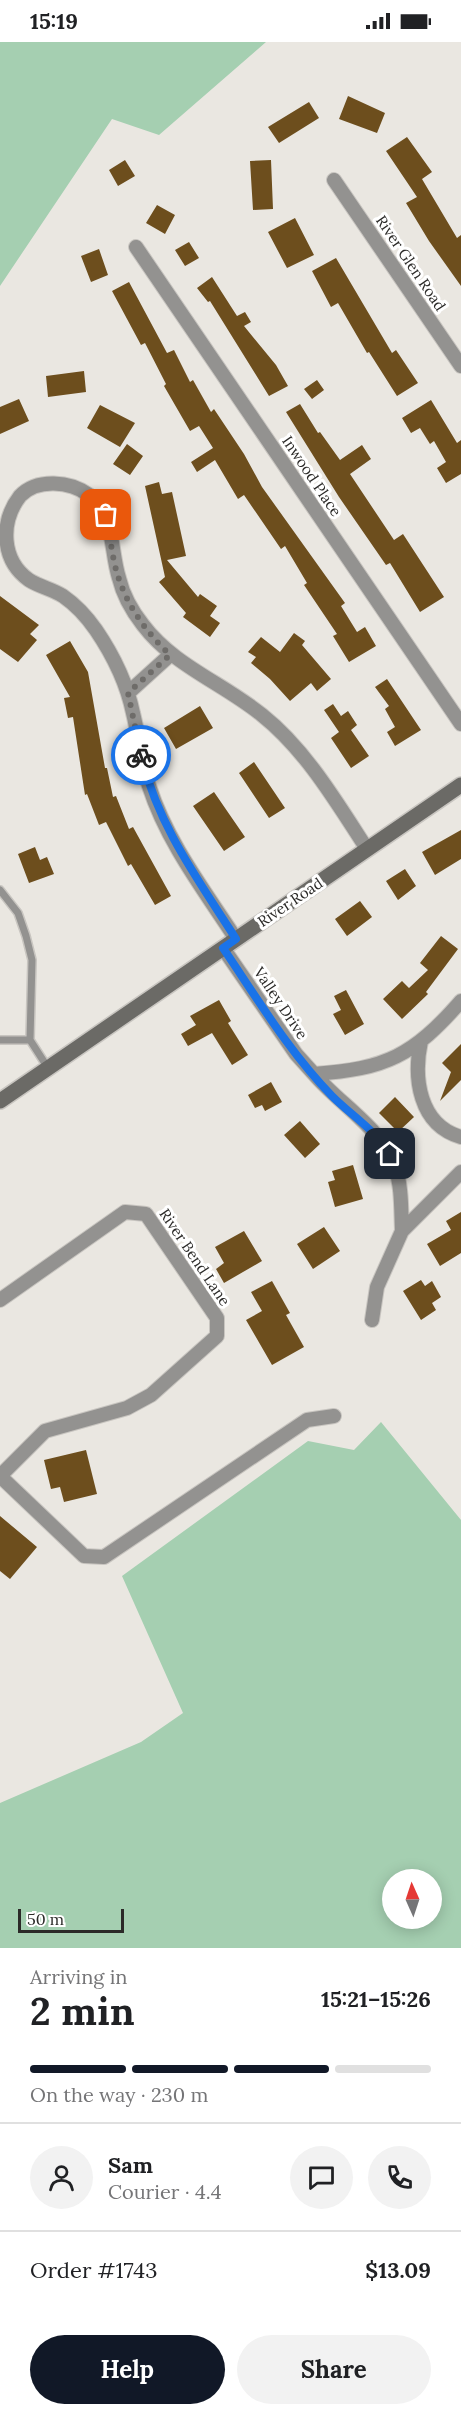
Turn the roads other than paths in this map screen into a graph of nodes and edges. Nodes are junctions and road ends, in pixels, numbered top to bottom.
1 (334, 180) dead end
2 (136, 247) dead end
3 (461, 366) edge
4 (170, 655) junction
5 (128, 693) junction
6 (461, 724) edge
7 (461, 785) edge
8 (367, 849) junction
9 (0, 890) edge
10 (230, 943) junction
11 (461, 1001) edge
12 (0, 1040) edge
13 (30, 1040) junction
14 (421, 1041) junction
15 (48, 1068) junction
16 (314, 1074) junction
17 (0, 1101) edge
18 (461, 1137) edge
19 (461, 1172) edge
20 (402, 1231) junction
21 (0, 1300) edge
22 (372, 1320) dead end
23 (334, 1416) dead end

1 - 3 street, River Glen Road
2 - 6 street, Inwood Place
4 - 5 street
4 - 5 street, Valley Drive
4 - 8 street
5 - 10 street, Valley Drive
7 - 8 street, River Road
8 - 10 street, River Road
9 - 13 lane
10 - 15 street, River Road
10 - 16 street, Valley Drive
11 - 14 street
12 - 13 lane
13 - 15 lane
14 - 16 street
14 - 18 street
15 - 17 street, River Road
16 - 20 street, Valley Drive
19 - 20 street
20 - 22 street
21 - 23 street, River Bend Lane

